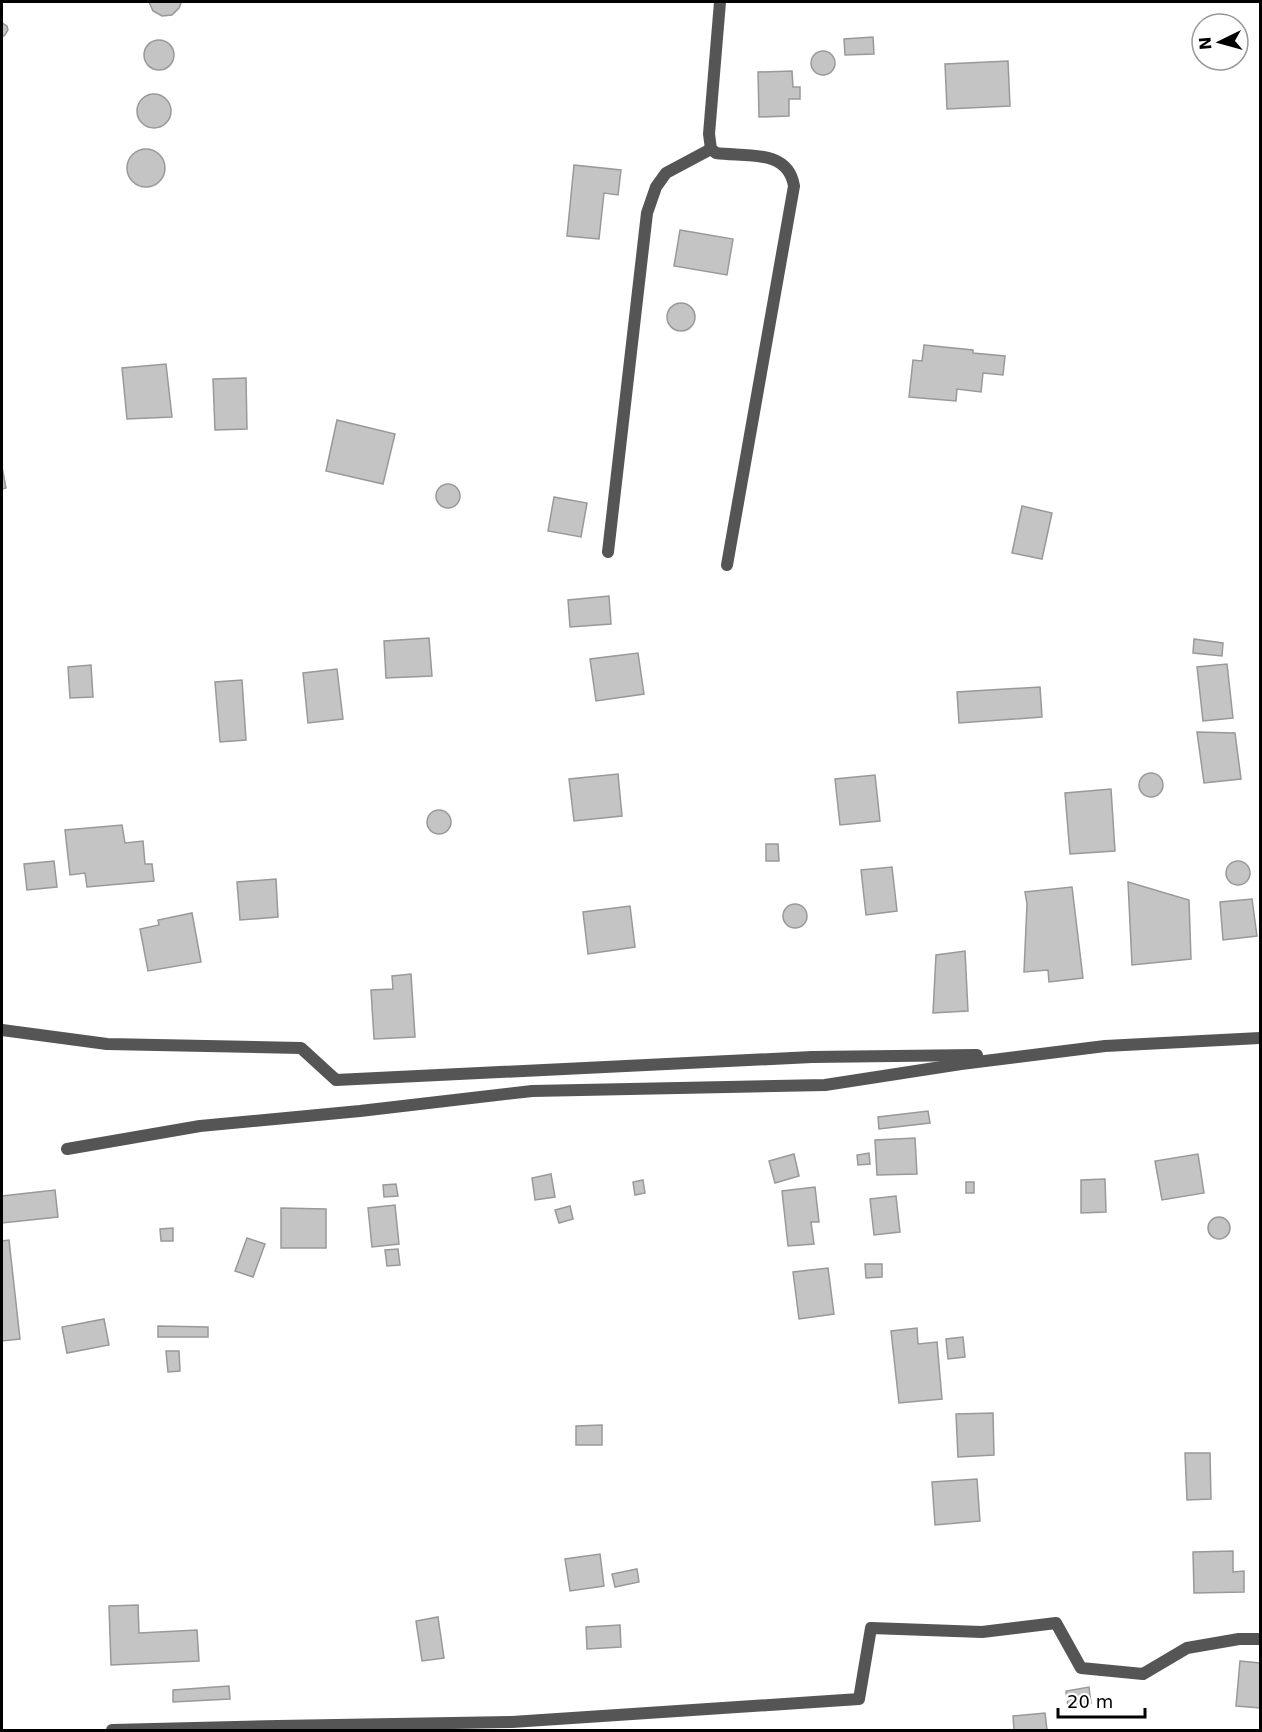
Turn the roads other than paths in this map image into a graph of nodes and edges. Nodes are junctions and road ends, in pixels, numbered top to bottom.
1 (720, 2) edge
2 (711, 149) junction
3 (608, 552) dead end
4 (727, 565) dead end
5 (2, 1030) edge
6 (1260, 1038) edge
7 (1037, 1054) junction
8 (67, 1149) dead end
9 (1260, 1639) edge
10 (278, 1728) edge
11 (112, 1731) edge

1 - 2 street
2 - 3 street
2 - 4 street
5 - 7 street
6 - 7 street
7 - 8 street
9 - 10 street
10 - 11 street

